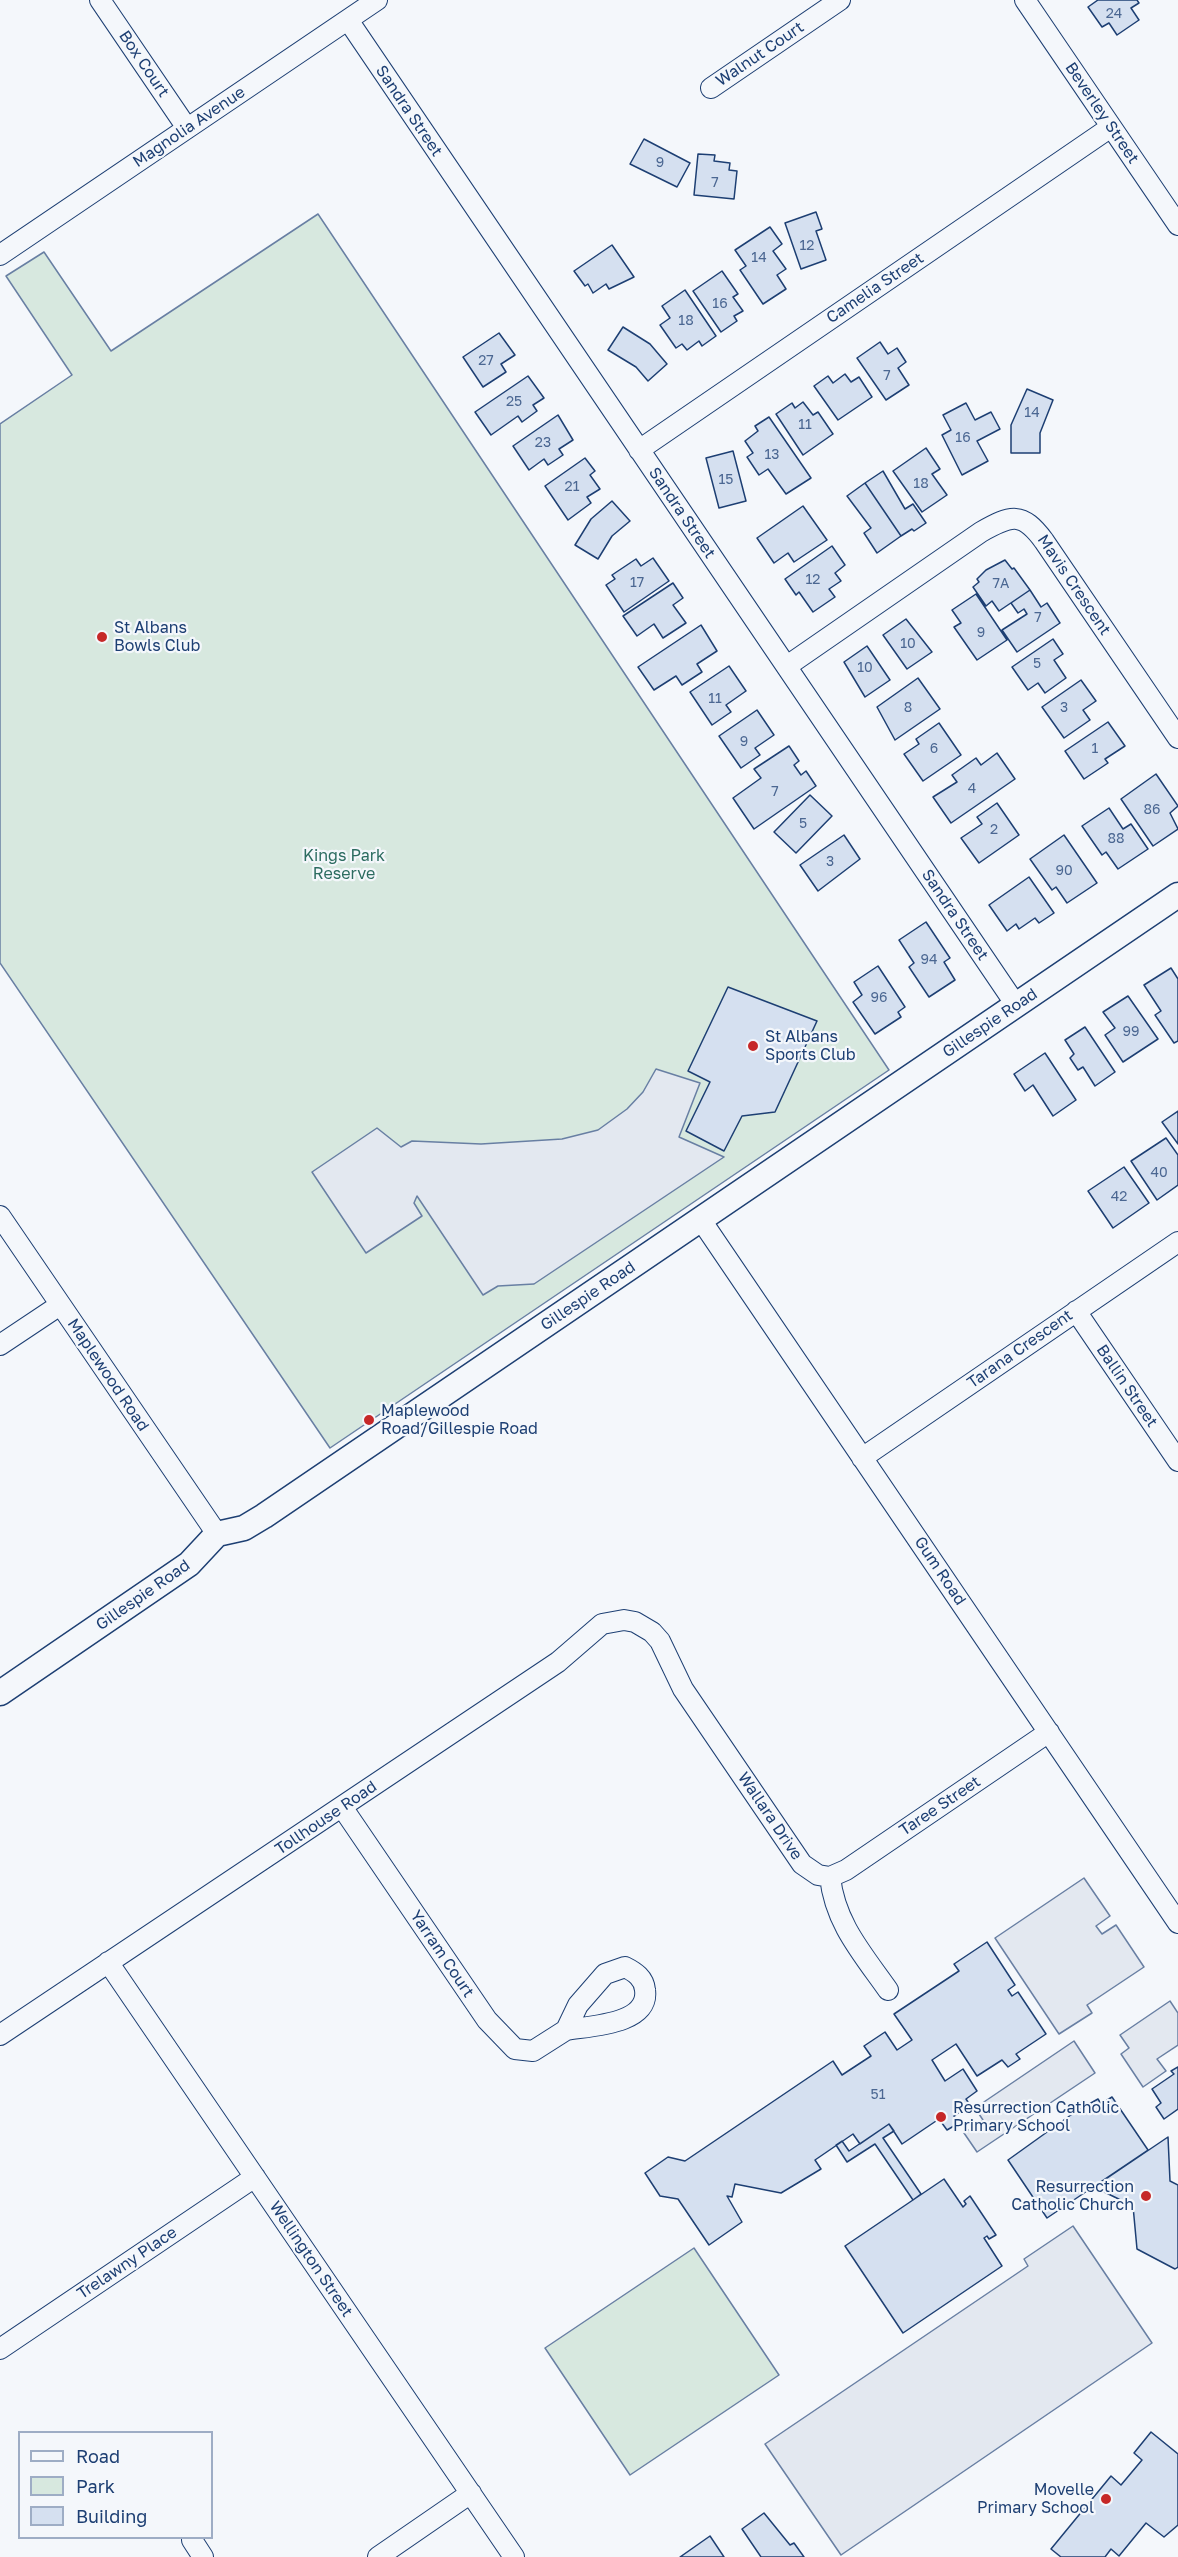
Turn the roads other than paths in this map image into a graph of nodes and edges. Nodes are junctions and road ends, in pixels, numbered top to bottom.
1 (100, 0) edge
2 (377, 0) edge
3 (840, 0) edge
4 (1025, 0) edge
5 (348, 20) junction
6 (711, 88) dead end
7 (1111, 127) junction
8 (187, 128) junction
9 (1178, 225) edge
10 (0, 255) edge
11 (639, 450) junction
12 (787, 666) junction
13 (1178, 738) edge
14 (1178, 895) edge
15 (1016, 1005) junction
16 (0, 1216) edge
17 (701, 1220) junction
18 (1178, 1242) edge
19 (60, 1305) junction
20 (1076, 1311) junction
21 (0, 1345) edge
22 (862, 1458) junction
23 (1178, 1461) edge
24 (217, 1534) junction
25 (652, 1632) joint
26 (0, 1693) edge
27 (1049, 1732) junction
28 (342, 1808) junction
29 (830, 1877) junction
30 (1178, 1923) edge
31 (108, 1962) junction
32 (888, 1990) dead end
33 (566, 2030) dead end
34 (0, 2035) edge
35 (255, 2177) junction
36 (0, 2349) edge
37 (471, 2493) junction
38 (192, 2541) dead end
39 (203, 2557) edge
40 (378, 2557) edge
41 (514, 2557) edge

1 - 8 street, Box Court
2 - 5 street, Magnolia Avenue
3 - 6 street, Walnut Court
4 - 7 street, Beverley Street
5 - 8 street, Magnolia Avenue
5 - 11 street, Sandra Street
7 - 9 street, Beverley Street
7 - 11 street, Camelia Street
8 - 10 street, Magnolia Avenue
11 - 12 street, Sandra Street
12 - 13 street, Mavis Crescent
12 - 15 street, Sandra Street
14 - 15 street, Gillespie Road
15 - 17 street, Gillespie Road
16 - 19 street, Maplewood Road
17 - 22 street, Gum Road
17 - 24 street, Gillespie Road
18 - 20 street, Tarana Crescent
19 - 21 street
19 - 24 street, Maplewood Road
20 - 22 street, Tarana Crescent
20 - 23 street, Ballin Street
22 - 27 street, Gum Road
24 - 26 street, Gillespie Road
25 - 28 street, Tollhouse Road
25 - 29 street, Wallara Drive
27 - 29 street, Taree Street
27 - 30 street, Gum Road
28 - 31 street, Tollhouse Road
28 - 33 street, Yarram Court
29 - 32 street
31 - 34 street, Tollhouse Road
31 - 35 street, Wellington Street
35 - 36 street, Trelawny Place
35 - 37 street, Wellington Street
37 - 40 street
37 - 41 street, Wellington Street
38 - 39 street

